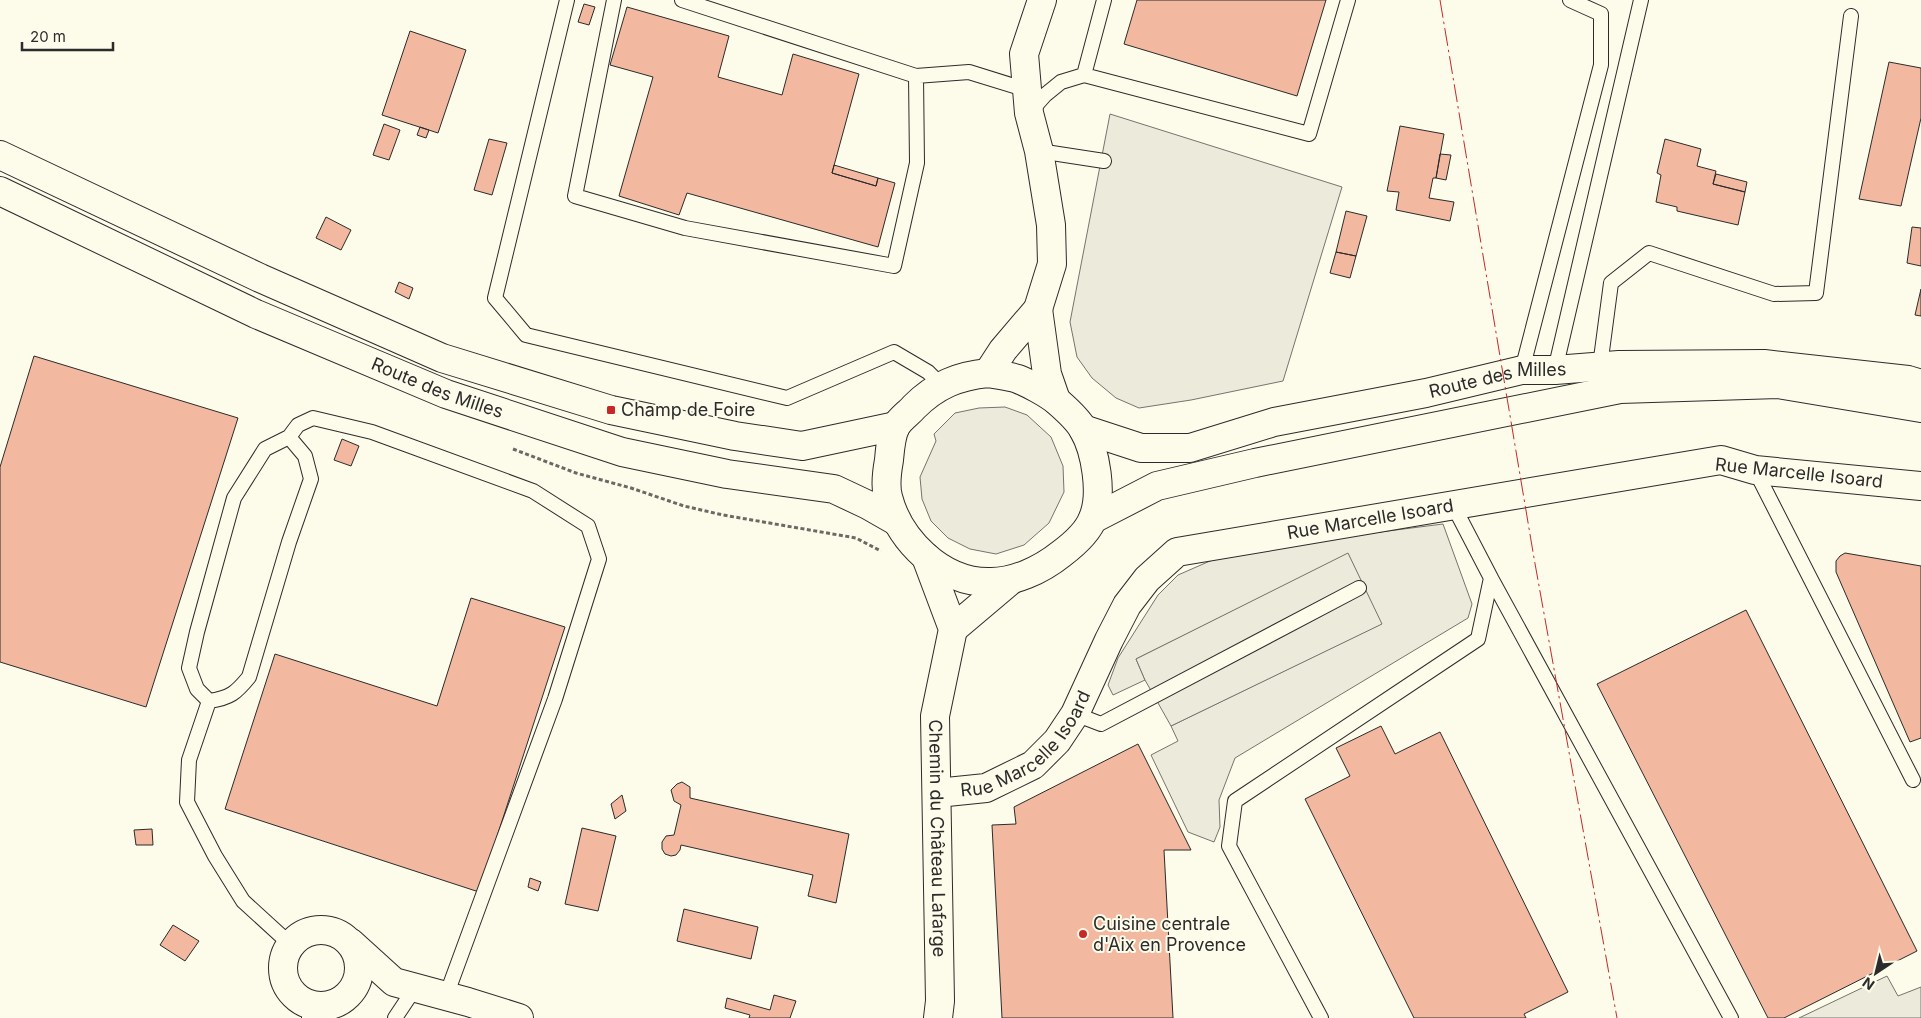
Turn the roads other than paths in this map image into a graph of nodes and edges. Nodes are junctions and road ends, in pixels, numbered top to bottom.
1 (567, 0) edge
2 (614, 0) edge
3 (682, 0) edge
4 (1042, 0) edge
5 (1104, 0) edge
6 (1348, 0) edge
7 (1570, 0) edge
8 (1641, 0) edge
9 (1851, 16) dead end
10 (916, 76) junction
11 (1084, 76) junction
12 (1028, 101) junction
13 (1039, 152) junction
14 (0, 154) edge
15 (1104, 161) dead end
16 (0, 191) edge
17 (1038, 308) junction
18 (1600, 366) junction
19 (1522, 370) junction
20 (1555, 370) junction
21 (988, 374) junction
22 (1921, 384) edge
23 (941, 385) junction
24 (1056, 400) junction
25 (1921, 408) edge
26 (896, 426) junction
27 (289, 437) junction
28 (1086, 437) junction
29 (1755, 470) junction
30 (1921, 486) edge
31 (1453, 505) junction
32 (1093, 520) junction
33 (896, 521) junction
34 (926, 557) junction
35 (1491, 578) junction
36 (1011, 580) junction
37 (1359, 588) dead end
38 (953, 629) junction
39 (209, 701) junction
40 (1075, 714) junction
41 (1913, 780) dead end
42 (937, 793) junction
43 (342, 936) junction
44 (290, 944) junction
45 (404, 985) junction
46 (446, 996) junction
47 (345, 998) junction
48 (311, 1012) edge
49 (395, 1018) edge
50 (518, 1018) edge
51 (938, 1018) edge
52 (1321, 1018) edge
53 (1731, 1018) edge

1 - 23 lane
2 - 10 lane
3 - 10 lane
4 - 12 main road
5 - 11 lane
6 - 11 lane
7 - 19 lane
8 - 20 lane
9 - 18 lane
10 - 12 lane
11 - 12 lane
12 - 13 main road
13 - 15 lane
13 - 17 main road
14 - 26 main road, Route des Milles
16 - 33 main road, Route des Milles
17 - 21 main road
17 - 24 main road
18 - 20 main road, Route des Milles
18 - 22 main road, Route des Milles
19 - 20 main road, Route des Milles
19 - 28 main road, Route des Milles
21 - 23 main road
21 - 24 main road
23 - 26 main road
24 - 28 main road
25 - 32 main road, Route des Milles
26 - 33 main road
27 - 39 lane
27 - 39 lane
27 - 46 lane
28 - 32 main road
29 - 30 main road, Rue Marcelle Isoard
29 - 31 main road, Rue Marcelle Isoard
29 - 41 lane
31 - 35 lane
31 - 40 main road, Rue Marcelle Isoard
32 - 36 main road
33 - 34 main road
34 - 36 main road
34 - 38 main road
35 - 52 lane
35 - 53 lane
36 - 38 main road
37 - 40 lane
38 - 42 main road, Chemin du Château Lafarge
39 - 44 lane
40 - 42 main road, Rue Marcelle Isoard
42 - 51 main road, Chemin du Château Lafarge
43 - 44 main road
43 - 45 main road
43 - 47 main road
44 - 48 main road
45 - 46 main road
45 - 47 main road
45 - 49 lane
46 - 50 main road
47 - 48 main road

